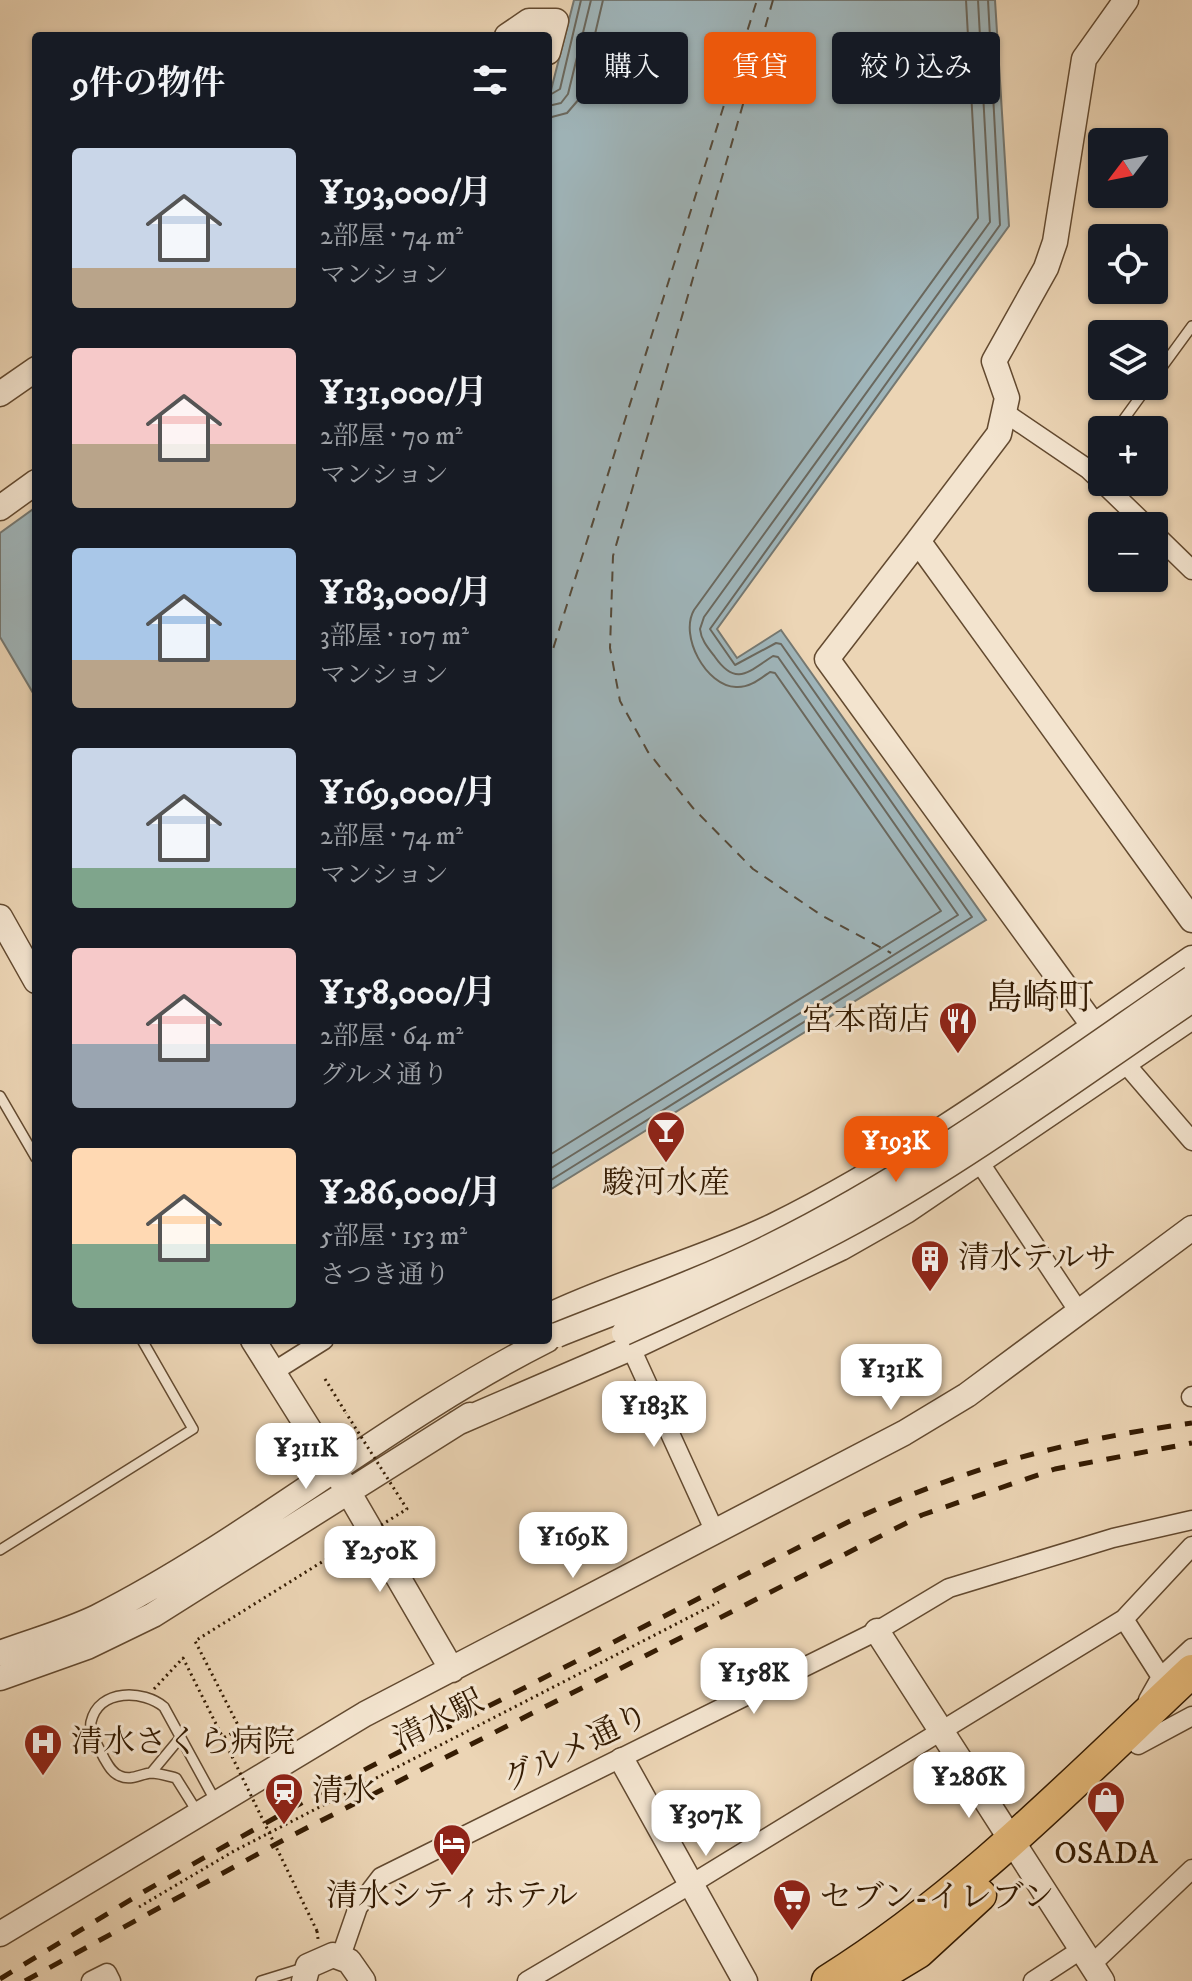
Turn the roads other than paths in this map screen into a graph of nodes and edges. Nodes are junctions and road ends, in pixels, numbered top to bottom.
1 (1126, 0) edge
2 (513, 32) edge
3 (552, 36) edge
4 (1192, 326) edge
5 (1168, 359) edge
6 (32, 372) edge
7 (0, 394) edge
8 (1004, 412) junction
9 (1088, 469) edge
10 (32, 485) edge
11 (1116, 496) edge
12 (0, 508) edge
13 (1133, 512) edge
14 (918, 541) junction
15 (1168, 547) edge
16 (1192, 570) edge
17 (1190, 914) edge
18 (0, 917) edge
19 (1186, 969) edge
20 (32, 974) edge
21 (1192, 1000) edge
22 (1192, 1017) edge
23 (1093, 1025) junction
24 (1124, 1063) junction
25 (0, 1096) edge
26 (952, 1121) junction
27 (1191, 1136) edge
28 (32, 1151) edge
29 (979, 1162) junction
30 (1191, 1231) edge
31 (1079, 1312) junction
32 (552, 1331) edge
33 (552, 1332) edge
34 (627, 1340) junction
35 (144, 1344) edge
36 (256, 1344) edge
37 (318, 1344) edge
38 (503, 1344) edge
39 (532, 1344) edge
40 (273, 1372) junction
41 (410, 1422) junction
42 (334, 1471) junction
43 (349, 1493) junction
44 (1192, 1520) edge
45 (715, 1532) junction
46 (1192, 1546) edge
47 (0, 1550) edge
48 (1124, 1619) junction
49 (877, 1631) junction
50 (1192, 1648) edge
51 (0, 1653) edge
52 (452, 1670) junction
53 (0, 1678) edge
54 (1183, 1701) edge
55 (943, 1728) junction
56 (180, 1738) junction
57 (622, 1760) junction
58 (151, 1773) junction
59 (207, 1808) junction
60 (1017, 1848) junction
61 (1192, 1869) edge
62 (693, 1883) junction
63 (0, 1934) edge
64 (341, 1956) junction
65 (1092, 1965) edge
66 (306, 1974) edge
67 (263, 1980) edge
68 (91, 1981) edge
69 (111, 1981) edge
70 (363, 1981) edge
71 (527, 1981) edge
72 (745, 1981) edge
73 (828, 1981) edge
74 (870, 1981) edge
75 (1033, 1981) edge

1 - 8 street
2 - 3 street
4 - 5 lane
6 - 7 street
8 - 9 street
8 - 14 street
10 - 12 street
11 - 13 street
14 - 17 street
14 - 23 street
15 - 16 street
17 - 19 street
18 - 20 street
19 - 23 street
19 - 33 street, bridge
21 - 34 street, bridge
22 - 24 street
23 - 24 street
23 - 26 street
24 - 27 street
24 - 29 street
25 - 28 lane
26 - 29 street
26 - 32 street
29 - 31 street
29 - 34 street
30 - 31 street
31 - 45 street
34 - 43 street
34 - 45 street
35 - 47 lane
36 - 40 street
37 - 40 street
38 - 41 street
39 - 41 street
40 - 42 street
41 - 42 street
42 - 43 street
42 - 51 street
43 - 52 street
43 - 53 street
44 - 49 street, グルメ通り
45 - 52 street
46 - 48 street
48 - 54 street
48 - 55 street
49 - 55 street
49 - 57 street, グルメ通り
50 - 54 street
52 - 59 street
54 - 60 highway
55 - 60 street
55 - 62 street
56 - 58 lane
56 - 58 lane
56 - 59 lane
57 - 62 street
57 - 64 street, グルメ通り
58 - 59 lane
59 - 63 street
60 - 65 street
60 - 73 highway
60 - 74 highway
61 - 65 street
62 - 71 street
62 - 72 street
64 - 66 street
64 - 70 street
65 - 75 street
66 - 67 lane
68 - 69 street

